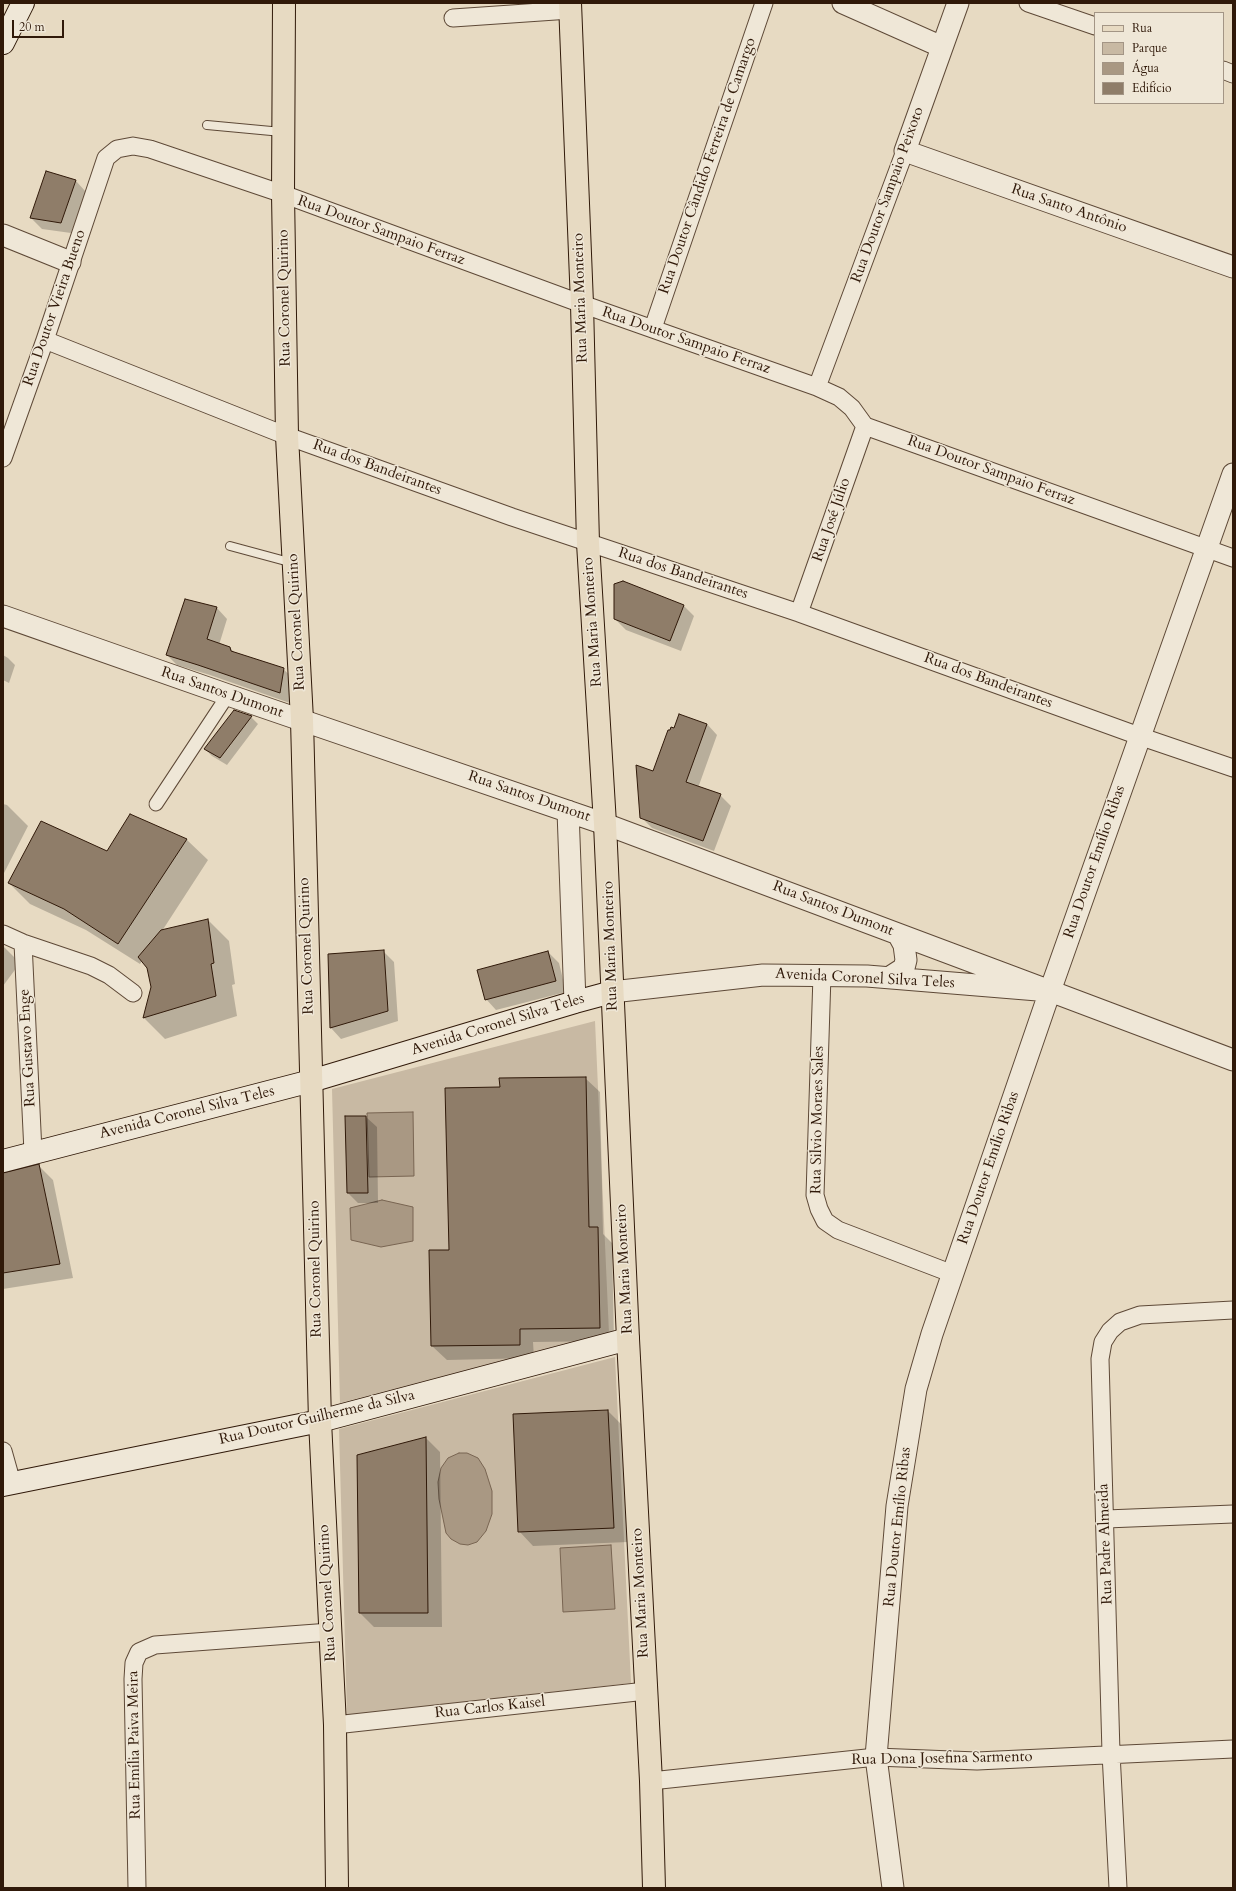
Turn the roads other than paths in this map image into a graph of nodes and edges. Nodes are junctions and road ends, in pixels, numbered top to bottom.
1 (22, 3) edge
2 (284, 3) edge
3 (764, 3) edge
4 (843, 3) edge
5 (958, 3) edge
6 (1028, 3) edge
7 (570, 7) edge
8 (453, 18) dead end
9 (1094, 26) edge
10 (3, 43) edge
11 (942, 47) junction
12 (207, 125) dead end
13 (283, 133) junction
14 (905, 151) junction
15 (106, 158) joint
16 (283, 194) junction
17 (3, 235) edge
18 (70, 262) junction
19 (1233, 267) edge
20 (582, 304) junction
21 (653, 328) junction
22 (45, 340) junction
23 (817, 387) junction
24 (864, 426) junction
25 (287, 436) junction
26 (3, 458) edge
27 (1233, 474) edge
28 (588, 543) junction
29 (230, 546) dead end
30 (1207, 548) junction
31 (1233, 558) edge
32 (294, 564) junction
33 (800, 613) junction
34 (3, 616) edge
35 (228, 695) junction
36 (302, 720) junction
37 (1139, 736) junction
38 (1233, 768) edge
39 (156, 804) dead end
40 (568, 811) junction
41 (605, 824) junction
42 (3, 934) edge
43 (898, 934) junction
44 (23, 943) junction
45 (822, 975) junction
46 (890, 977) junction
47 (1050, 991) junction
48 (612, 992) junction
49 (133, 993) dead end
50 (575, 1002) junction
51 (1233, 1060) edge
52 (312, 1081) junction
53 (33, 1152) junction
54 (3, 1161) edge
55 (953, 1274) junction
56 (1233, 1310) edge
57 (628, 1340) junction
58 (320, 1421) junction
59 (3, 1451) edge
60 (8, 1484) edge
61 (1233, 1514) edge
62 (1106, 1519) junction
63 (330, 1632) junction
64 (646, 1691) junction
65 (334, 1725) junction
66 (1233, 1748) edge
67 (1111, 1753) junction
68 (876, 1757) junction
69 (651, 1780) junction
70 (137, 1888) edge
71 (338, 1888) edge
72 (654, 1888) edge
73 (892, 1888) edge
74 (1118, 1888) edge

1 - 10 main road
2 - 13 main road, Rua Coronel Quirino
3 - 21 street, Rua Doutor Cândido Ferreira de Camargo
4 - 11 street
5 - 11 street, Rua Doutor Sampaio Peixoto
6 - 9 street
7 - 8 street
7 - 20 main road, Rua Maria Monteiro
11 - 14 street, Rua Doutor Sampaio Peixoto
12 - 13 lane
13 - 16 main road, Rua Coronel Quirino
14 - 19 street, Rua Santo Antônio
14 - 23 street, Rua Doutor Sampaio Peixoto
15 - 16 street, Rua Doutor Sampaio Ferraz
15 - 18 street, Rua Doutor Vieira Bueno
16 - 20 street, Rua Doutor Sampaio Ferraz
16 - 25 main road, Rua Coronel Quirino
17 - 18 street
18 - 22 street, Rua Doutor Vieira Bueno
20 - 21 street, Rua Doutor Sampaio Ferraz
20 - 28 main road, Rua Maria Monteiro
21 - 23 street, Rua Doutor Sampaio Ferraz
22 - 25 street, Rua dos Bandeirantes
22 - 26 street, Rua Doutor Vieira Bueno
23 - 24 street, Rua Doutor Sampaio Ferraz
24 - 30 street, Rua Doutor Sampaio Ferraz
24 - 33 street, Rua José Júlio
25 - 28 street, Rua dos Bandeirantes
25 - 32 main road, Rua Coronel Quirino
27 - 30 street, Rua Doutor Emílio Ribas
28 - 33 street, Rua dos Bandeirantes
28 - 41 main road, Rua Maria Monteiro
29 - 32 lane
30 - 31 street, Rua Doutor Sampaio Ferraz
30 - 37 street, Rua Doutor Emílio Ribas
32 - 36 main road, Rua Coronel Quirino
33 - 37 street, Rua dos Bandeirantes
34 - 35 street, Rua Santos Dumont
35 - 36 street, Rua Santos Dumont
35 - 39 street
36 - 40 street, Rua Santos Dumont
36 - 52 main road, Rua Coronel Quirino
37 - 38 street, Rua dos Bandeirantes
37 - 47 street, Rua Doutor Emílio Ribas
40 - 41 street, Rua Santos Dumont
40 - 50 street
41 - 43 street, Rua Santos Dumont
41 - 48 main road, Rua Maria Monteiro
42 - 44 street
43 - 46 street
43 - 47 street, Rua Santos Dumont
44 - 49 street
44 - 53 street, Rua Gustavo Enge
45 - 46 street, Avenida Coronel Silva Teles
45 - 48 street, Avenida Coronel Silva Teles
45 - 55 street, Rua Silvio Moraes Sales
46 - 47 street, Avenida Coronel Silva Teles
47 - 51 street, Avenida Coronel Silva Teles
47 - 55 street, Rua Doutor Emílio Ribas
48 - 50 main road, Avenida Coronel Silva Teles
48 - 57 main road, Rua Maria Monteiro
50 - 52 main road, Avenida Coronel Silva Teles
52 - 53 main road, Avenida Coronel Silva Teles
52 - 58 main road, Rua Coronel Quirino
53 - 54 main road, Avenida Coronel Silva Teles
55 - 68 street, Rua Doutor Emílio Ribas
56 - 62 street, Rua Padre Almeida
57 - 58 main road, Rua Doutor Guilherme da Silva
57 - 64 main road, Rua Maria Monteiro
58 - 60 main road, Rua Doutor Guilherme da Silva
58 - 63 main road, Rua Coronel Quirino
59 - 60 street
61 - 62 street
62 - 67 street, Rua Padre Almeida
63 - 65 main road, Rua Coronel Quirino
63 - 70 street, Rua Emília Paiva Meira
64 - 65 street, Rua Carlos Kaisel
64 - 69 main road, Rua Maria Monteiro
65 - 71 main road, Rua Coronel Quirino
66 - 67 street, Rua Dona Josefina Sarmento
67 - 68 street, Rua Dona Josefina Sarmento
67 - 74 street, Rua Padre Almeida
68 - 69 street, Rua Dona Josefina Sarmento
68 - 73 street, Rua Doutor Emílio Ribas
69 - 72 main road, Rua Maria Monteiro

